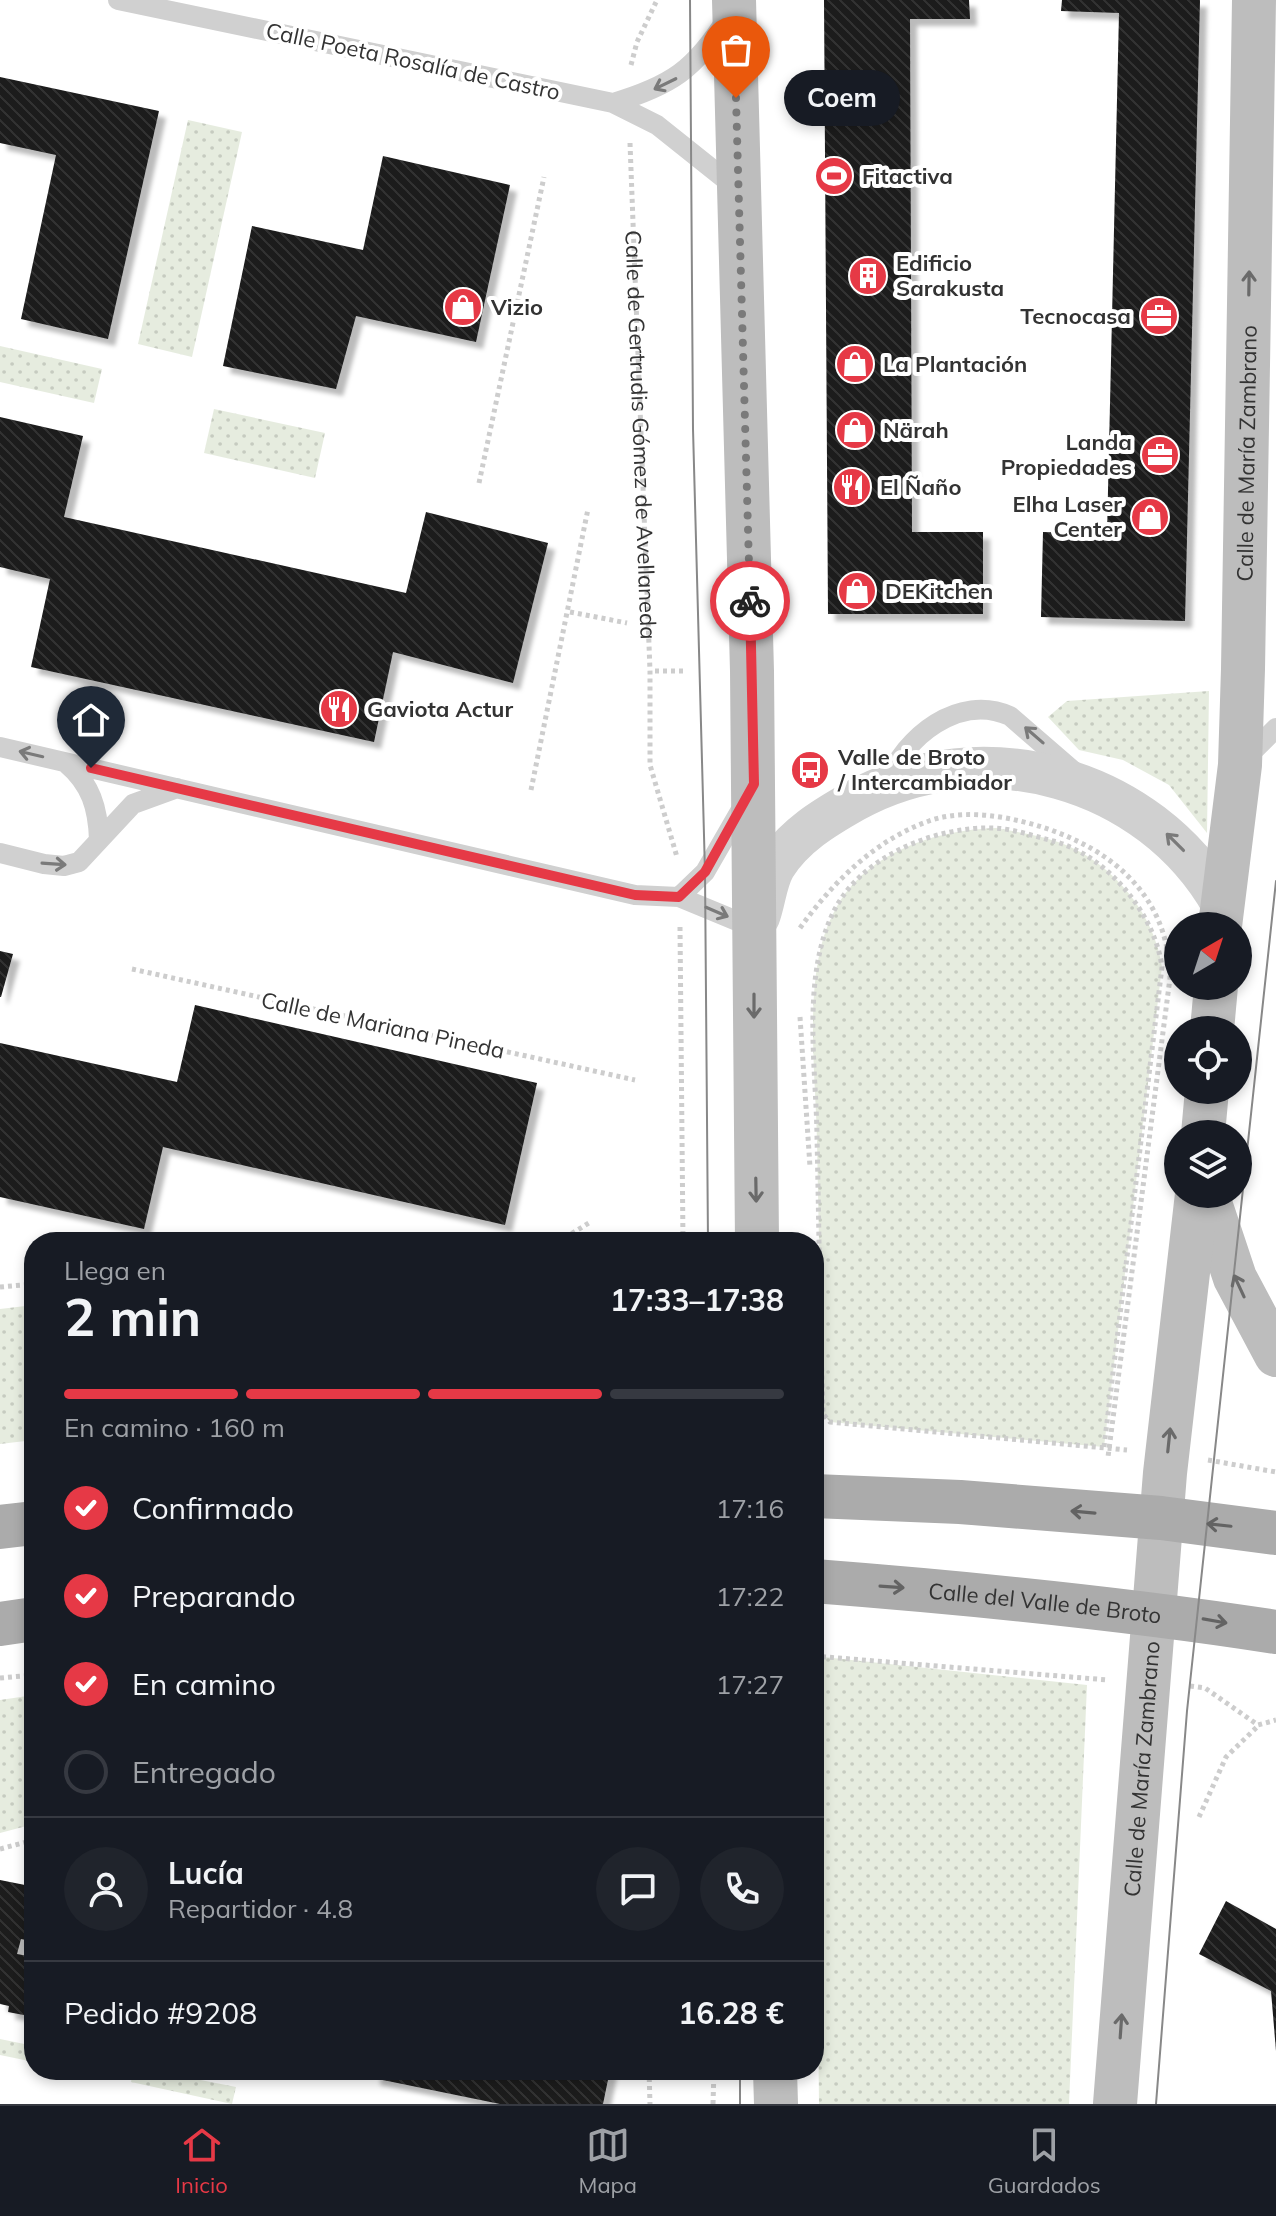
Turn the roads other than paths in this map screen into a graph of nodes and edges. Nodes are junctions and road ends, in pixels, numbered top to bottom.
1 (118, 0) edge
2 (194, 0) edge
3 (1254, 0) edge
4 (734, 3) edge
5 (213, 20) junction
6 (1264, 42) edge
7 (625, 103) junction
8 (739, 191) junction
9 (1276, 728) edge
10 (0, 747) edge
11 (63, 761) junction
12 (1240, 765) junction
13 (887, 783) junction
14 (754, 784) junction
15 (177, 788) junction
16 (1092, 788) junction
17 (99, 840) junction
18 (773, 848) junction
19 (0, 853) edge
20 (705, 872) junction
21 (679, 897) junction
22 (1220, 912) edge
23 (1221, 912) edge
24 (754, 928) junction
25 (1195, 1208) edge
26 (1212, 1208) edge
27 (757, 1232) edge
28 (1276, 1355) edge
29 (824, 1496) edge
30 (1161, 1518) junction
31 (24, 1524) edge
32 (0, 1527) edge
33 (1276, 1533) edge
34 (824, 1582) edge
35 (1153, 1613) junction
36 (24, 1620) edge
37 (0, 1624) edge
38 (1276, 1632) edge
39 (775, 2080) edge
40 (776, 2104) edge
41 (1115, 2104) edge

1 - 5 lane, Calle Poeta Rosalía de Castro
2 - 5 lane
3 - 6 main road, Calle de María Zambrano
4 -> 7 lane
4 - 8 main road
5 - 7 lane, Calle Poeta Rosalía de Castro
12 -> 6 main road, Calle de María Zambrano
7 - 8 lane, Calle Poeta Rosalía de Castro
8 - 14 main road
9 - 12 lane
11 -> 10 lane
11 - 15 lane
11 - 17 lane
12 - 23 main road, Calle de María Zambrano
13 - 16 street, Calle de María Zambrano
16 -> 13 lane
13 - 18 street
14 - 18 main road
14 - 20 lane
15 - 17 lane
15 - 21 lane
22 -> 16 street, Calle de María Zambrano
19 -> 17 lane
18 - 20 lane
18 - 24 main road
20 - 21 lane
21 -> 24 lane
24 -> 27 main road
30 -> 25 main road, Calle de María Zambrano
28 -> 26 main road
30 -> 29 main road
33 -> 30 main road
30 - 35 main road, Calle de María Zambrano
31 - 32 main road
34 -> 35 main road, Calle del Valle de Broto
35 -> 38 main road, Calle del Valle de Broto
41 -> 35 main road, Calle de María Zambrano
36 - 37 main road
39 - 40 main road

